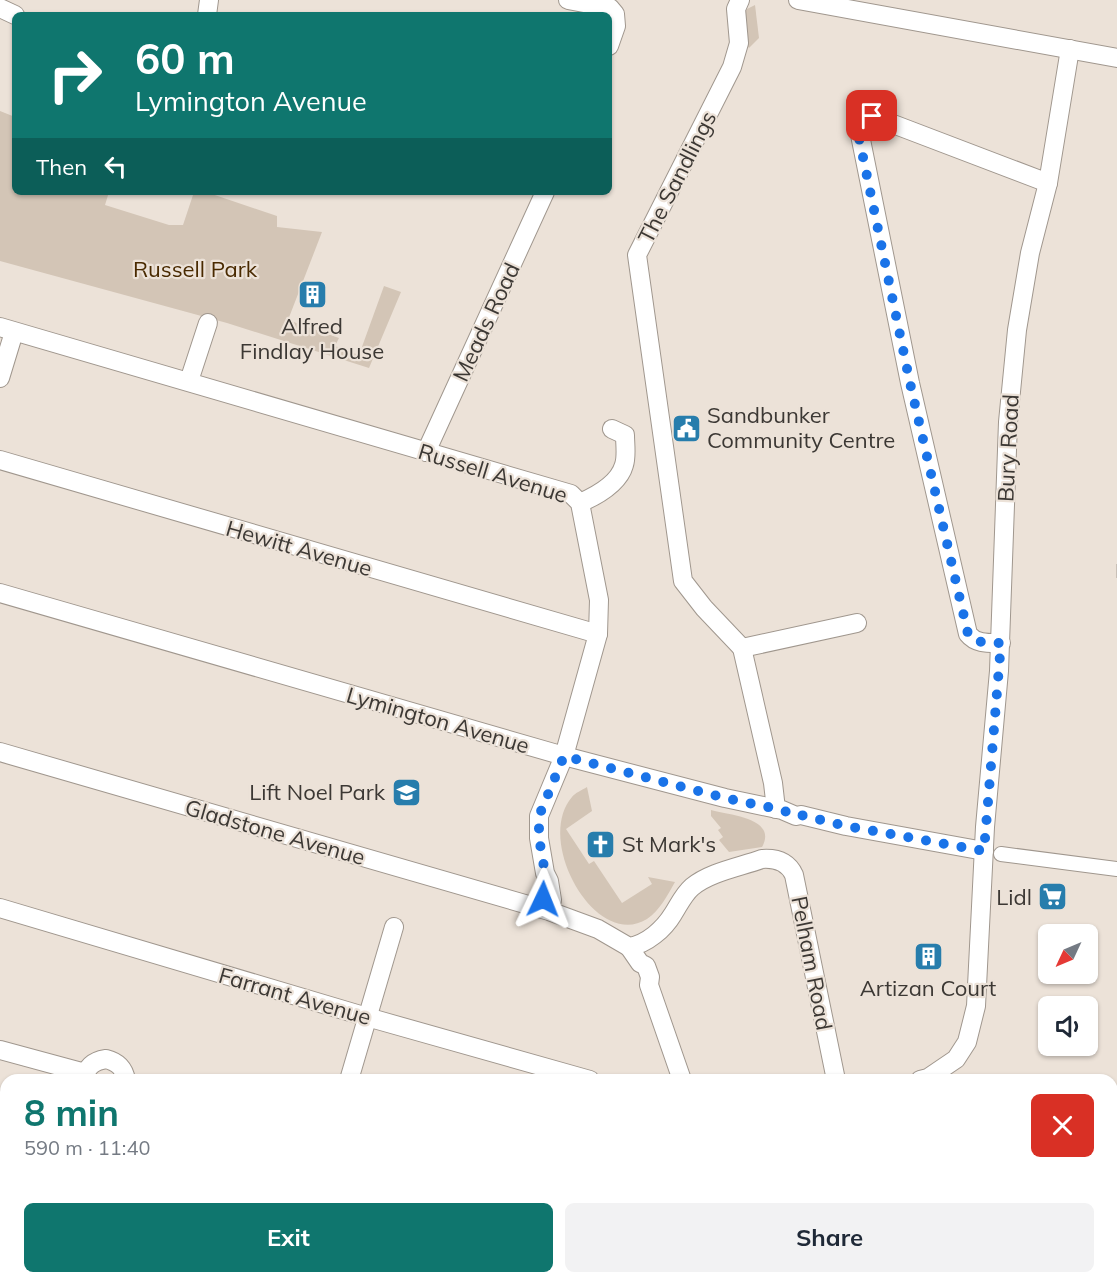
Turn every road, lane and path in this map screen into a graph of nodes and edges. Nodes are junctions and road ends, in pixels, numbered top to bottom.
1 (568, 0) edge
2 (740, 0) edge
3 (798, 0) edge
4 (612, 37) edge
5 (1070, 49) junction
6 (1117, 58) edge
7 (1048, 183) junction
8 (544, 195) edge
9 (208, 322) dead end
10 (7, 329) edge
11 (0, 378) edge
12 (189, 381) junction
13 (612, 429) dead end
14 (426, 452) junction
15 (0, 460) edge
16 (580, 503) junction
17 (0, 593) edge
18 (857, 623) dead end
19 (598, 634) junction
20 (1001, 643) junction
21 (742, 648) junction
22 (0, 752) edge
23 (564, 756) junction
24 (776, 809) junction
25 (992, 853) junction
26 (1117, 869) edge
27 (0, 908) edge
28 (549, 909) junction
29 (394, 927) dead end
30 (629, 947) junction
31 (367, 1017) junction
32 (0, 1050) edge
33 (76, 1074) edge
34 (87, 1074) edge
35 (125, 1074) edge
36 (351, 1074) edge
37 (569, 1074) edge
38 (680, 1074) edge
39 (835, 1074) edge
40 (934, 1074) edge

1 - 4 street
2 - 21 street, The Sandlings
3 - 5 street
5 - 6 street
5 - 7 street, Bury Road
7 - 20 street, Bury Road
7 - 20 street
8 - 14 street, Meads Road
9 - 12 street
10 - 11 street
10 - 12 street, Russell Avenue
12 - 14 street, Russell Avenue
13 - 16 street
14 - 16 street, Russell Avenue
15 - 19 street, Hewitt Avenue
16 - 19 street, Russell Avenue
17 - 23 street, Lymington Avenue
18 - 21 street
19 - 23 street, Russell Avenue
20 - 25 street, Bury Road
21 - 24 street
22 - 28 street, Gladstone Avenue
23 - 24 street, Lymington Avenue
23 - 28 street, Russell Avenue
24 - 25 street, Lymington Avenue
25 - 26 street, Lymington Avenue
25 - 40 street, Bury Road
27 - 31 street, Farrant Avenue
28 - 30 street, Gladstone Avenue
29 - 31 street
30 - 38 street
30 - 39 street, Pelham Road
31 - 36 street
31 - 37 street, Farrant Avenue
32 - 33 street
34 - 35 street

